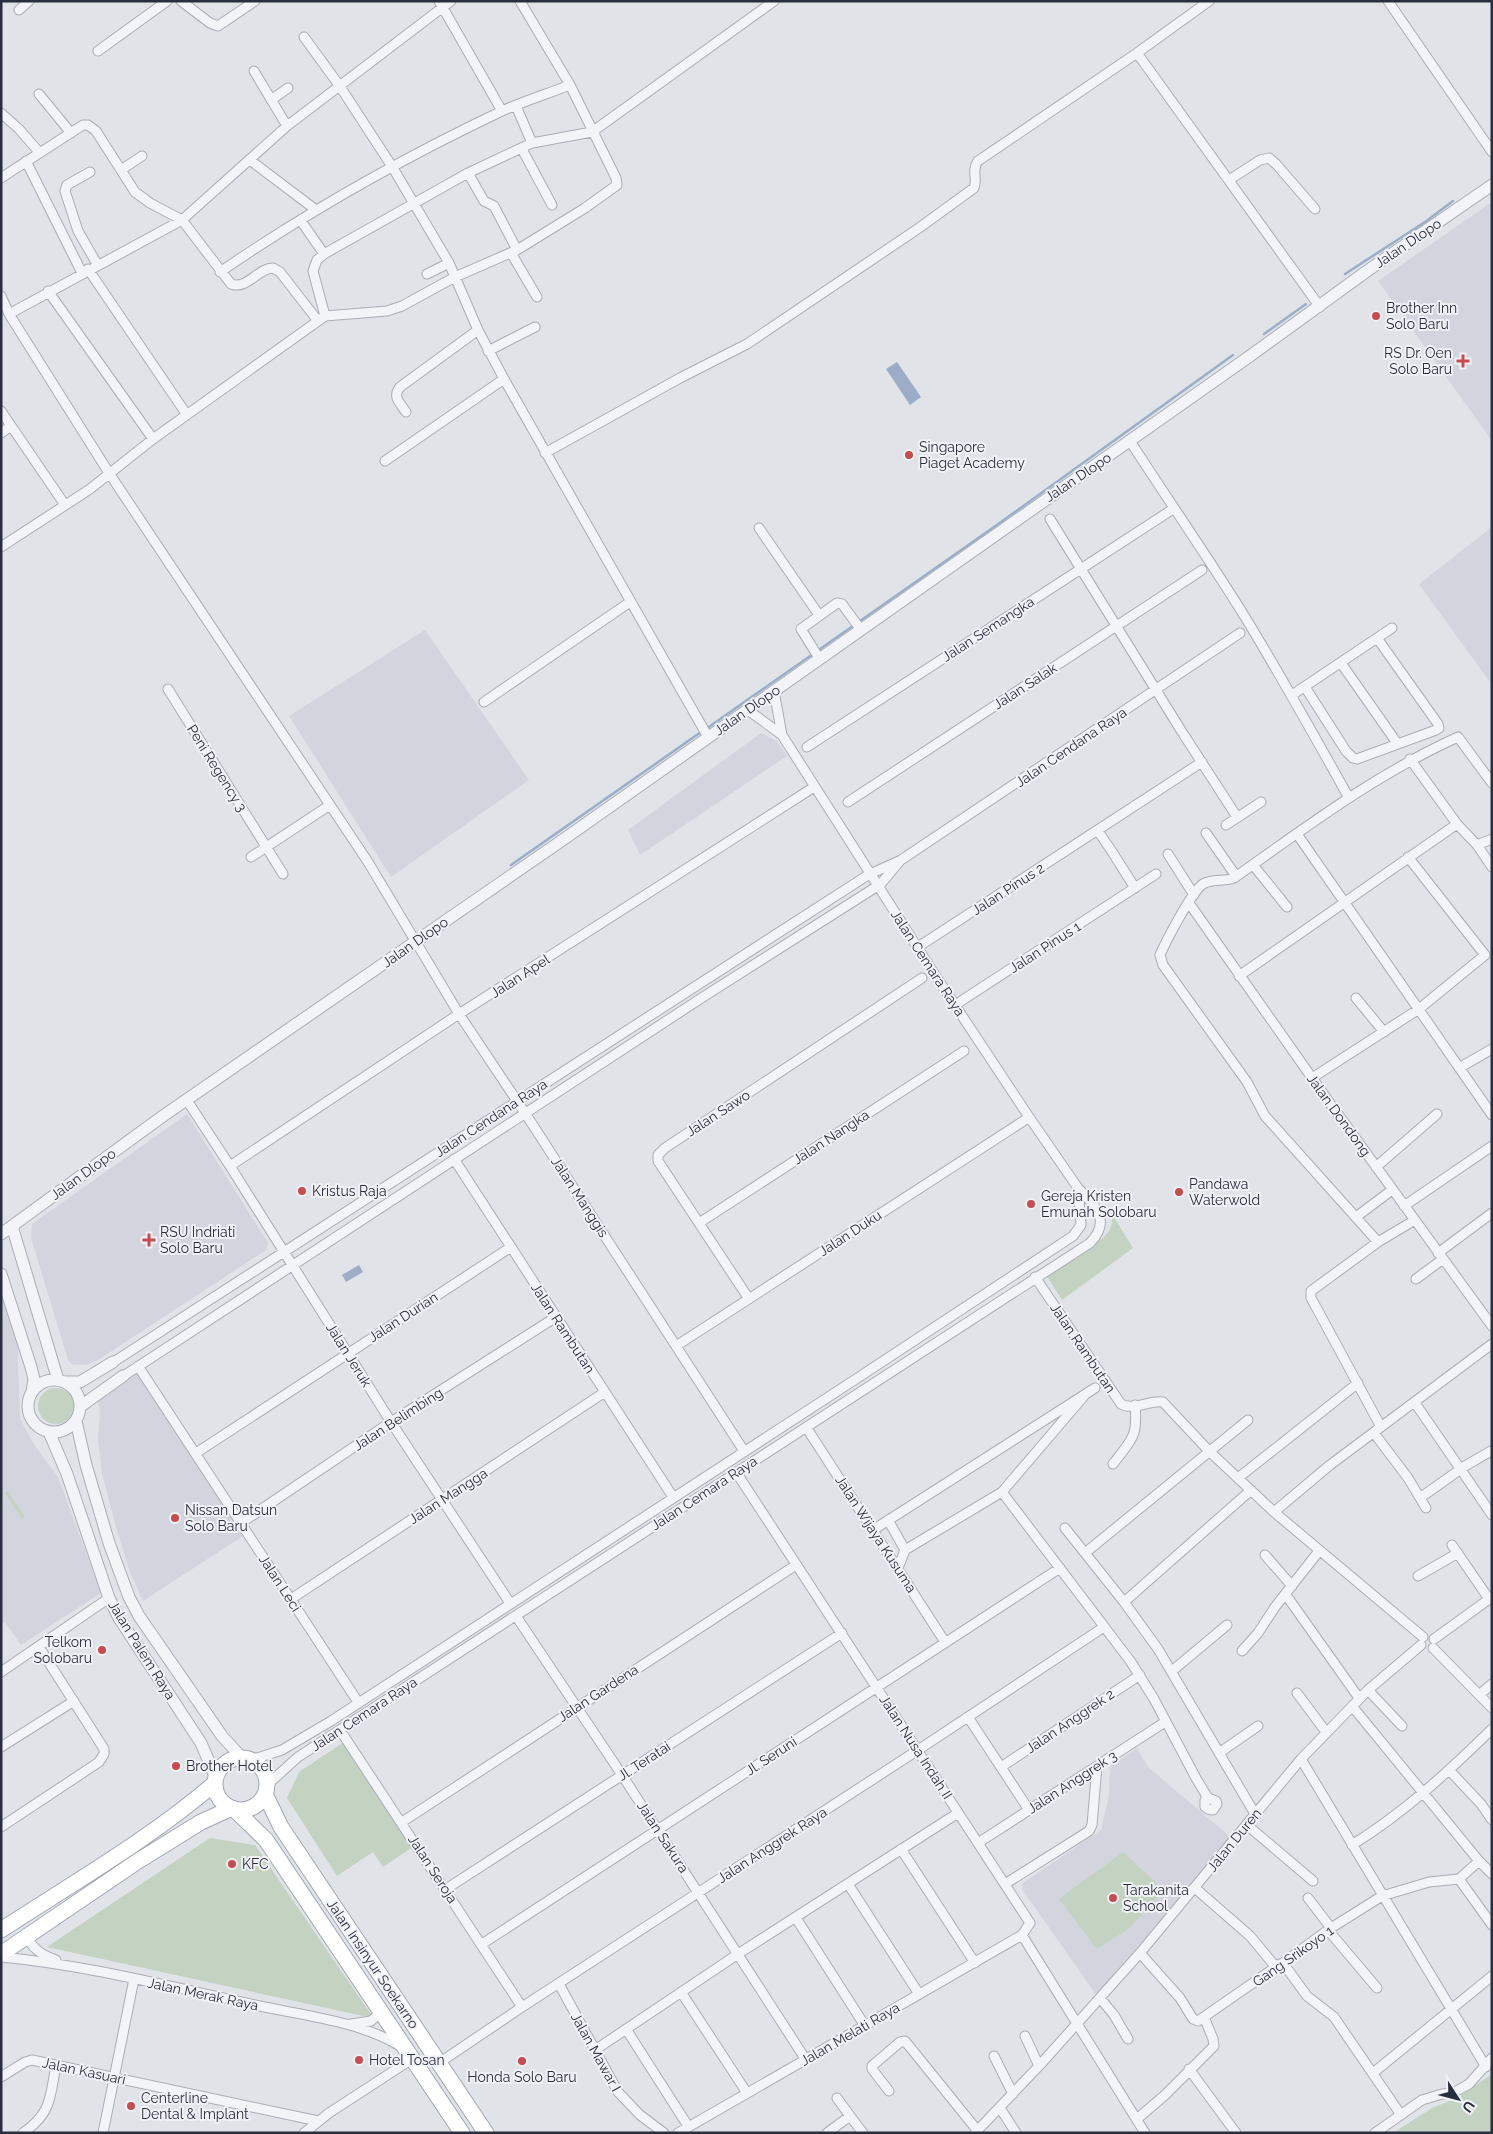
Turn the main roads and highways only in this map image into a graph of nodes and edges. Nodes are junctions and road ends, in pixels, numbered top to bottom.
1 (215, 1780) junction
2 (266, 1789) junction
3 (233, 1809) junction
4 (130, 1845) junction
5 (138, 1861) junction
6 (103, 1864) junction
7 (112, 1878) junction
8 (322, 1887) junction
9 (304, 1898) junction
10 (1, 1930) edge
11 (1, 1956) edge
12 (462, 2133) edge
13 (486, 2133) edge

1 - 2 main road
1 - 3 main road
1 - 4 main road
2 - 3 main road
2 - 8 main road, Jalan Insinyur Soekarno
3 - 5 main road
3 - 9 main road, Jalan Insinyur Soekarno
4 - 5 main road
4 - 6 main road
5 - 7 main road
6 - 7 main road
6 - 10 main road
7 - 11 main road
8 - 9 main road
8 - 13 main road, Jalan Insinyur Soekarno
9 - 12 main road, Jalan Insinyur Soekarno

